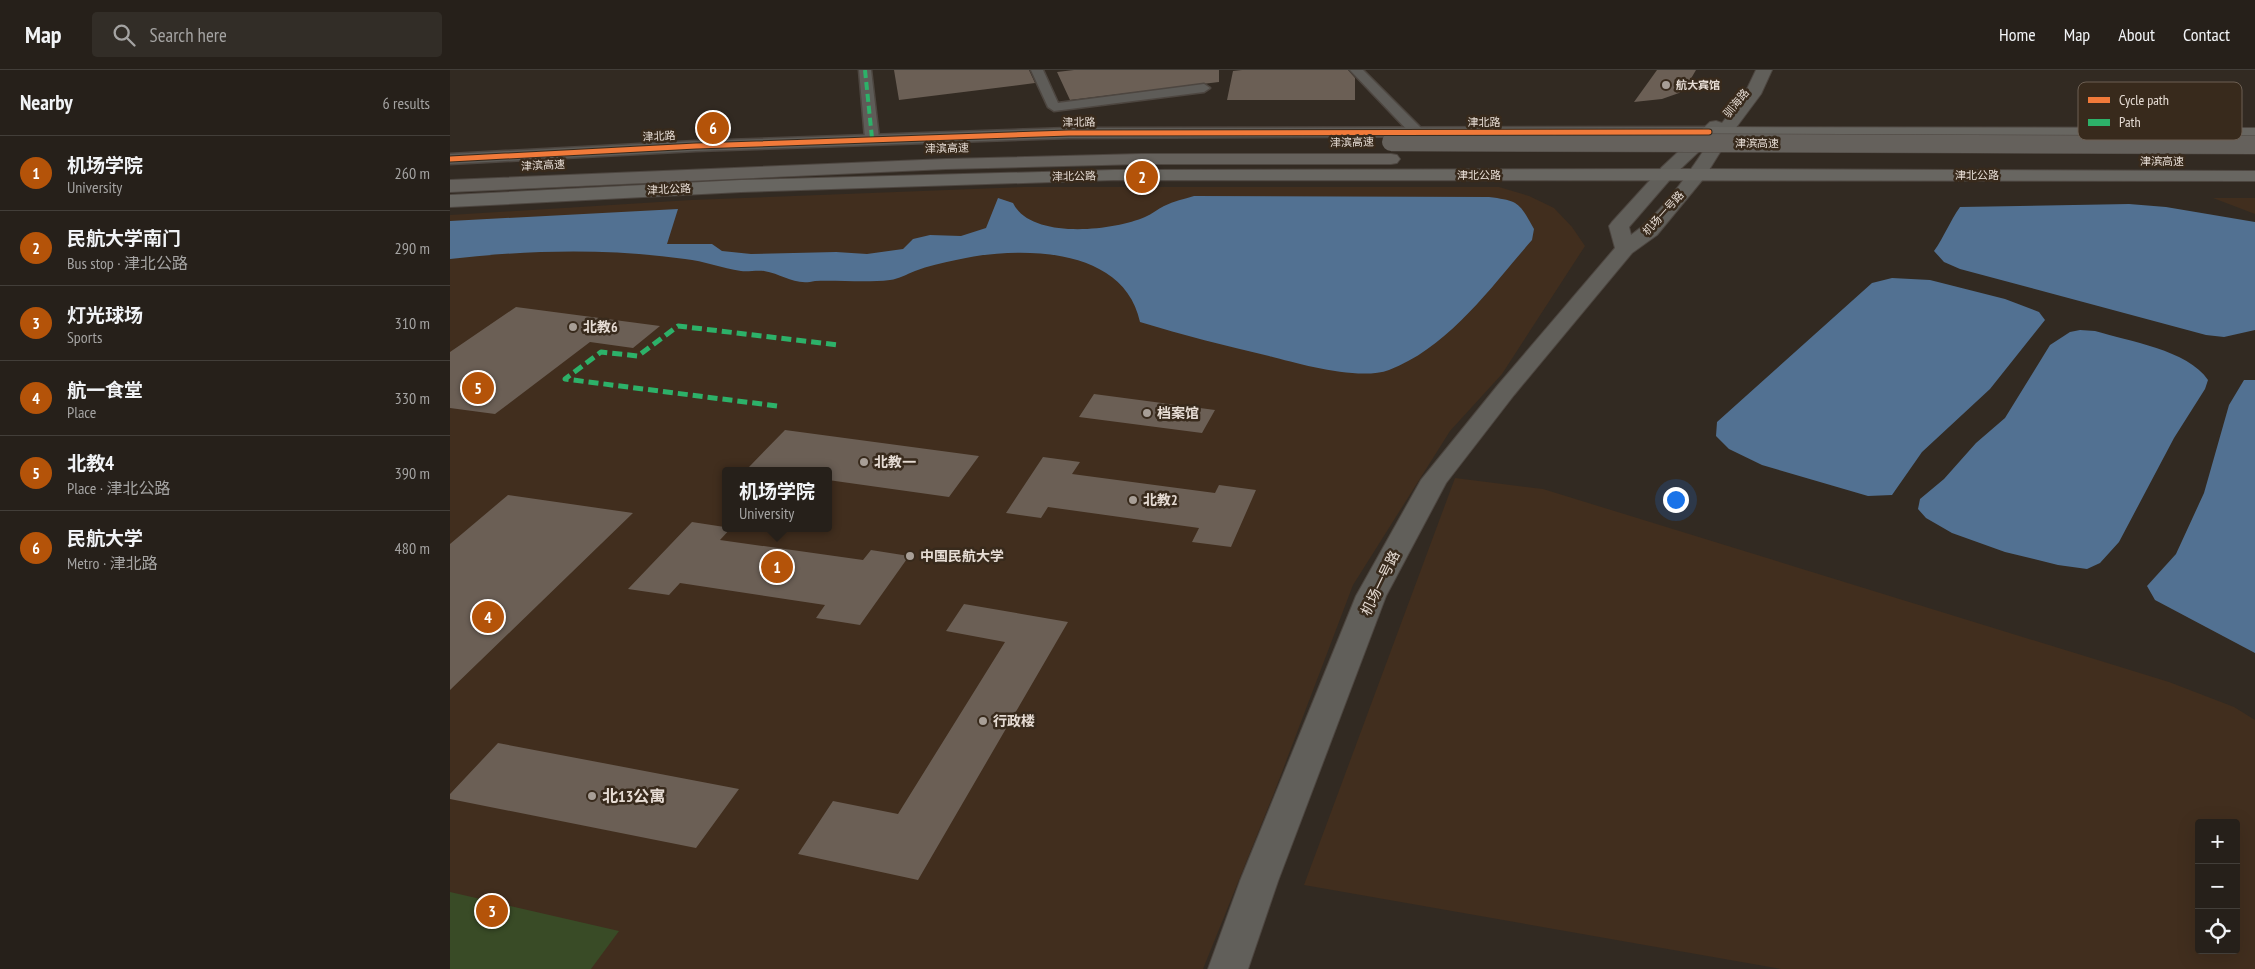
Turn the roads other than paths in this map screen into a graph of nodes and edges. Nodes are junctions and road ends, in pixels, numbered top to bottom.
1 (865, 70) edge
2 (1037, 70) edge
3 (1356, 70) edge
4 (1758, 70) edge
5 (1764, 70) edge
6 (1204, 88) dead end
7 (1717, 132) junction
8 (1418, 133) junction
9 (2078, 133) edge
10 (2242, 134) edge
11 (2255, 134) edge
12 (872, 138) junction
13 (2255, 145) edge
14 (1391, 150) junction
15 (450, 159) edge
16 (2255, 162) edge
17 (450, 170) edge
18 (1667, 173) junction
19 (1698, 174) junction
20 (2255, 176) edge
21 (450, 186) edge
22 (450, 197) edge
23 (450, 201) edge
24 (1625, 249) junction
25 (1228, 969) edge

1 - 12 street
2 - 6 street
3 - 8 street
4 - 7 main road, 驯海路
5 - 7 main road, 驯海路
7 - 8 street, 津北路
7 - 9 main road
7 - 18 main road
7 - 19 main road
8 - 12 street, 津北路
10 - 11 main road
12 - 15 street, 津北路
13 - 14 highway, 津滨高速, bridge
14 - 16 highway, 津滨高速
14 - 17 highway, 津滨高速
14 - 21 highway, 津滨高速
18 - 19 main road, 津北公路
18 - 22 main road, 津北公路
18 - 23 main road, 津北公路
18 - 24 main road, 机场一号路
19 - 20 main road, 津北公路
19 - 24 main road, 机场一号路
24 - 25 main road, 机场一号路

